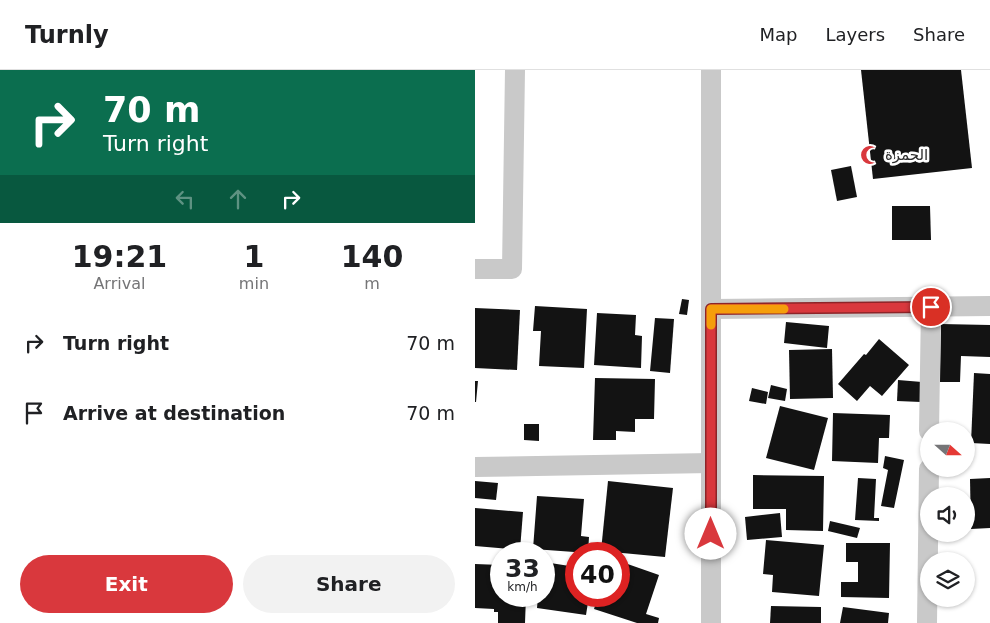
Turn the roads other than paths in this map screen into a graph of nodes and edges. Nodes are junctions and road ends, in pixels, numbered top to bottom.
1 (515, 70) edge
2 (711, 70) edge
3 (475, 269) edge
4 (990, 306) edge
5 (931, 307) junction
6 (711, 309) junction
7 (929, 422) edge
8 (711, 463) junction
9 (475, 467) edge
10 (929, 478) edge
11 (711, 623) edge
12 (927, 623) edge

1 - 3 street
2 - 6 street
4 - 5 street
5 - 6 street
5 - 7 street
6 - 8 street
8 - 9 street
8 - 11 street
10 - 12 street

